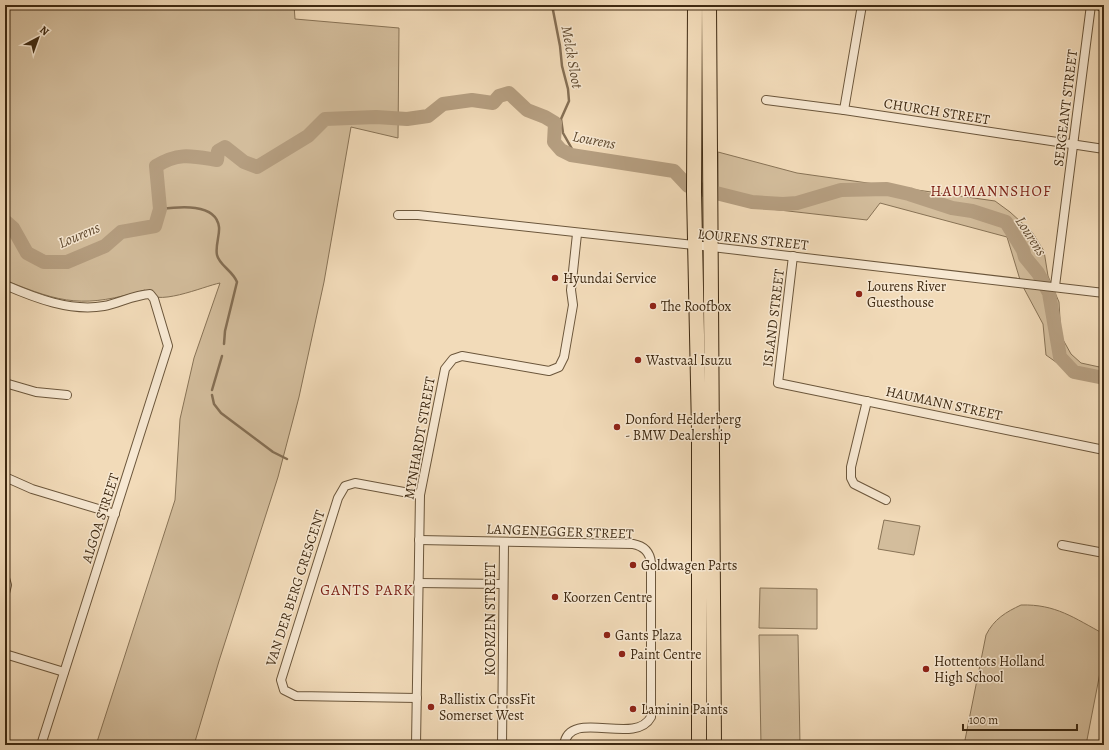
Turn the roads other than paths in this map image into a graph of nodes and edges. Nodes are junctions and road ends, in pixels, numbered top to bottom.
1 (695, 5) edge
2 (709, 5) edge
3 (862, 5) edge
4 (1091, 5) edge
5 (1101, 5) edge
6 (1104, 6) edge
7 (766, 100) dead end
8 (844, 110) junction
9 (1074, 145) junction
10 (1104, 149) edge
11 (398, 215) dead end
12 (577, 234) junction
13 (695, 245) junction
14 (712, 247) junction
15 (793, 256) junction
16 (5, 285) edge
17 (1052, 286) junction
18 (1104, 293) edge
19 (5, 383) edge
20 (778, 383) joint
21 (67, 395) dead end
22 (867, 400) junction
23 (1104, 450) edge
24 (5, 477) edge
25 (420, 495) junction
26 (886, 500) dead end
27 (115, 514) junction
28 (419, 540) junction
29 (504, 542) junction
30 (1062, 545) dead end
31 (1104, 553) edge
32 (5, 578) edge
33 (418, 583) junction
34 (503, 584) junction
35 (5, 593) edge
36 (5, 654) edge
37 (64, 672) junction
38 (417, 698) junction
39 (40, 745) edge
40 (416, 745) edge
41 (502, 745) edge
42 (564, 745) edge
43 (699, 745) edge
44 (714, 745) edge

1 - 13 highway
2 - 14 highway
3 - 8 street
4 - 9 street, SERGEANT STREET
5 - 6 main road
7 - 8 street, CHURCH STREET
8 - 9 street, CHURCH STREET
9 - 10 street, CHURCH STREET
9 - 17 street, SERGEANT STREET
11 - 12 street, LOURENS STREET
12 - 13 street, LOURENS STREET
12 - 25 street, MYNHARDT STREET
13 - 14 street, LOURENS STREET
13 - 43 highway
14 - 15 street, LOURENS STREET
14 - 44 highway
15 - 17 street, LOURENS STREET
15 - 20 street, ISLAND STREET
16 - 27 street, ALGOA STREET
17 - 18 street, LOURENS STREET
19 - 21 street
20 - 22 street, HAUMANN STREET
22 - 23 street, HAUMANN STREET
22 - 26 street
24 - 27 street
25 - 28 street, MYNHARDT STREET
25 - 38 street, VAN DER BERG CRESCENT
27 - 37 street, ALGOA STREET
28 - 29 street, LANGENEGGER STREET
28 - 33 street, MYNHARDT STREET
29 - 34 street, KOORZEN STREET
29 - 42 street, LANGENEGGER STREET
30 - 31 street
32 - 35 street
33 - 34 street
33 - 38 street, MYNHARDT STREET
34 - 41 street, KOORZEN STREET
36 - 37 street
37 - 39 street, ALGOA STREET
38 - 40 street, MYNHARDT STREET

